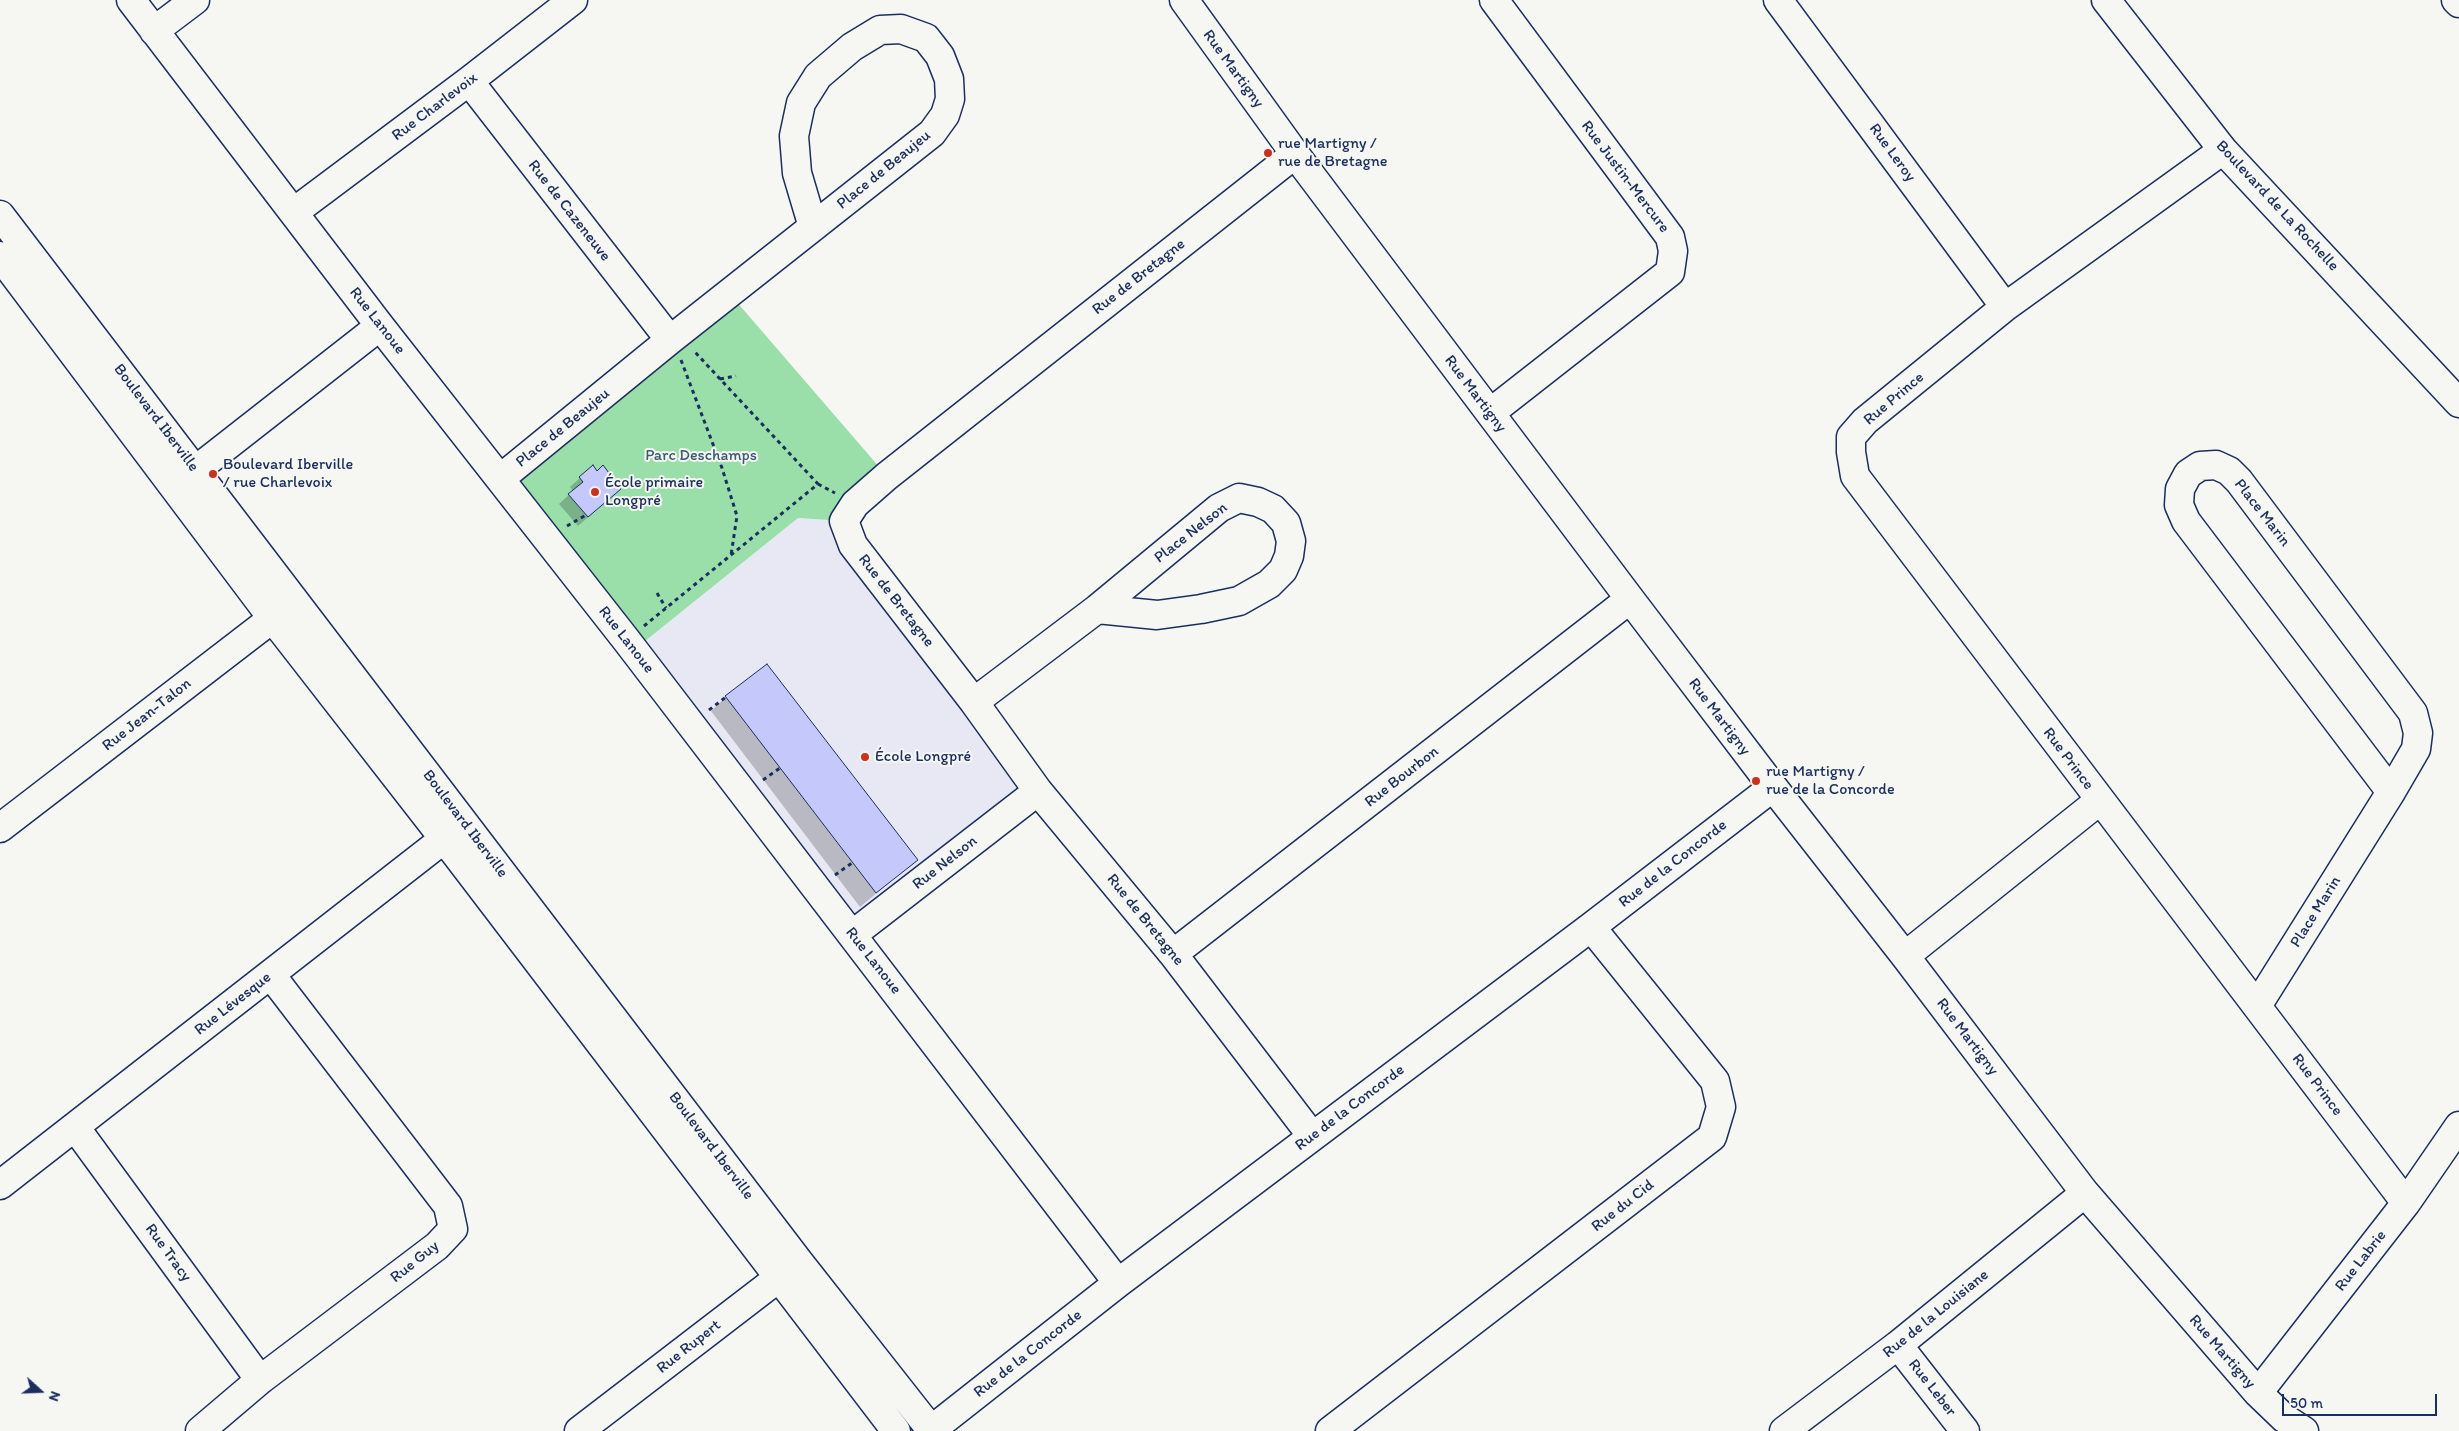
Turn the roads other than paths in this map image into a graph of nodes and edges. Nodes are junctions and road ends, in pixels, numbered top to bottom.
1 (131, 0) edge
2 (195, 0) edge
3 (573, 0) edge
4 (1184, 0) edge
5 (1494, 0) edge
6 (1778, 0) edge
7 (2106, 0) edge
8 (2456, 0) edge
9 (2459, 3) edge
10 (154, 31) junction
11 (470, 82) junction
12 (2223, 150) junction
13 (1295, 154) junction
14 (294, 212) junction
15 (0, 215) edge
16 (812, 227) junction
17 (0, 256) edge
18 (2005, 307) junction
19 (380, 326) junction
20 (679, 347) junction
21 (2459, 402) edge
22 (1490, 413) junction
23 (501, 478) junction
24 (186, 480) junction
25 (1630, 599) junction
26 (294, 601) junction
27 (1097, 609) junction
28 (272, 618) junction
29 (974, 702) junction
30 (1772, 787) junction
31 (1038, 791) junction
32 (2391, 792) junction
33 (2099, 801) junction
34 (0, 828) edge
35 (455, 831) junction
36 (1591, 927) junction
37 (852, 935) junction
38 (1173, 954) junction
39 (1905, 956) junction
40 (271, 975) junction
41 (2257, 1006) junction
42 (2459, 1126) edge
43 (75, 1127) junction
44 (1312, 1136) junction
45 (0, 1185) edge
46 (2085, 1194) junction
47 (2406, 1203) junction
48 (790, 1269) junction
49 (1118, 1283) junction
50 (1898, 1345) junction
51 (260, 1380) junction
52 (2258, 1393) junction
53 (583, 1430) edge
54 (200, 1431) edge
55 (896, 1431) edge
56 (931, 1431) edge
57 (1330, 1431) edge
58 (1784, 1431) edge
59 (1966, 1431) edge
60 (2304, 1431) edge

1 - 10 street, Rue Lanoue
2 - 10 street
3 - 11 street, Rue Charlevoix
4 - 13 street, Rue Martigny
5 - 22 street, Rue Justin-Mercure
6 - 18 street, Rue Leroy
7 - 12 street, Boulevard de La Rochelle
8 - 9 street
10 - 14 street, Rue Lanoue
11 - 14 street, Rue Charlevoix
11 - 20 street, Rue de Cazeneuve
12 - 18 street, Rue Prince
12 - 21 street, Boulevard de La Rochelle
13 - 22 street, Rue Martigny
13 - 29 street, Rue de Bretagne
14 - 19 street, Rue Lanoue
15 - 24 street, Boulevard Iberville
16 - 16 street, Place de Beaujeu
16 - 20 street, Place de Beaujeu
17 - 24 street, Boulevard Iberville
18 - 33 street, Rue Prince
19 - 23 street, Rue Lanoue
19 - 24 street
20 - 23 street, Place de Beaujeu
22 - 25 street, Rue Martigny
23 - 37 street, Rue Lanoue
24 - 26 street, Boulevard Iberville
24 - 28 street, Boulevard Iberville
25 - 30 street, Rue Martigny
25 - 38 street, Rue Bourbon
26 - 28 street, Rue Jean-Talon
26 - 35 street, Boulevard Iberville
27 - 27 street, Place Nelson
27 - 29 street, Place Nelson
28 - 34 street, Rue Jean-Talon
28 - 35 street, Boulevard Iberville
29 - 31 street, Rue de Bretagne
30 - 36 street, Rue de la Concorde
30 - 39 street, Rue Martigny
31 - 37 street, Rue Nelson
31 - 38 street, Rue de Bretagne
32 - 32 street, Place Marin
32 - 41 street, Place Marin
33 - 39 street, Rue Prince
33 - 41 street, Rue Prince
35 - 40 street, Rue Lévesque
35 - 48 street, Boulevard Iberville
36 - 44 street, Rue de la Concorde
36 - 57 street, Rue du Cid
37 - 49 street, Rue Lanoue
38 - 44 street, Rue de Bretagne
39 - 46 street, Rue Martigny
40 - 43 street, Rue Lévesque
40 - 51 street, Rue Guy
41 - 47 street, Rue Prince
42 - 47 street, Rue Labrie
43 - 45 street, Rue Lévesque
43 - 51 street, Rue Tracy
44 - 49 street, Rue de la Concorde
46 - 50 street, Rue de la Louisiane
46 - 52 street, Rue Martigny
47 - 52 street, Rue Labrie
48 - 53 street, Rue Rupert
48 - 55 street, Boulevard Iberville
48 - 56 street, Boulevard Iberville
49 - 56 street, Rue de la Concorde
50 - 58 street, Rue de la Louisiane
50 - 59 street, Rue Leber
51 - 54 street, Rue Guy
52 - 60 street, Rue Martigny

